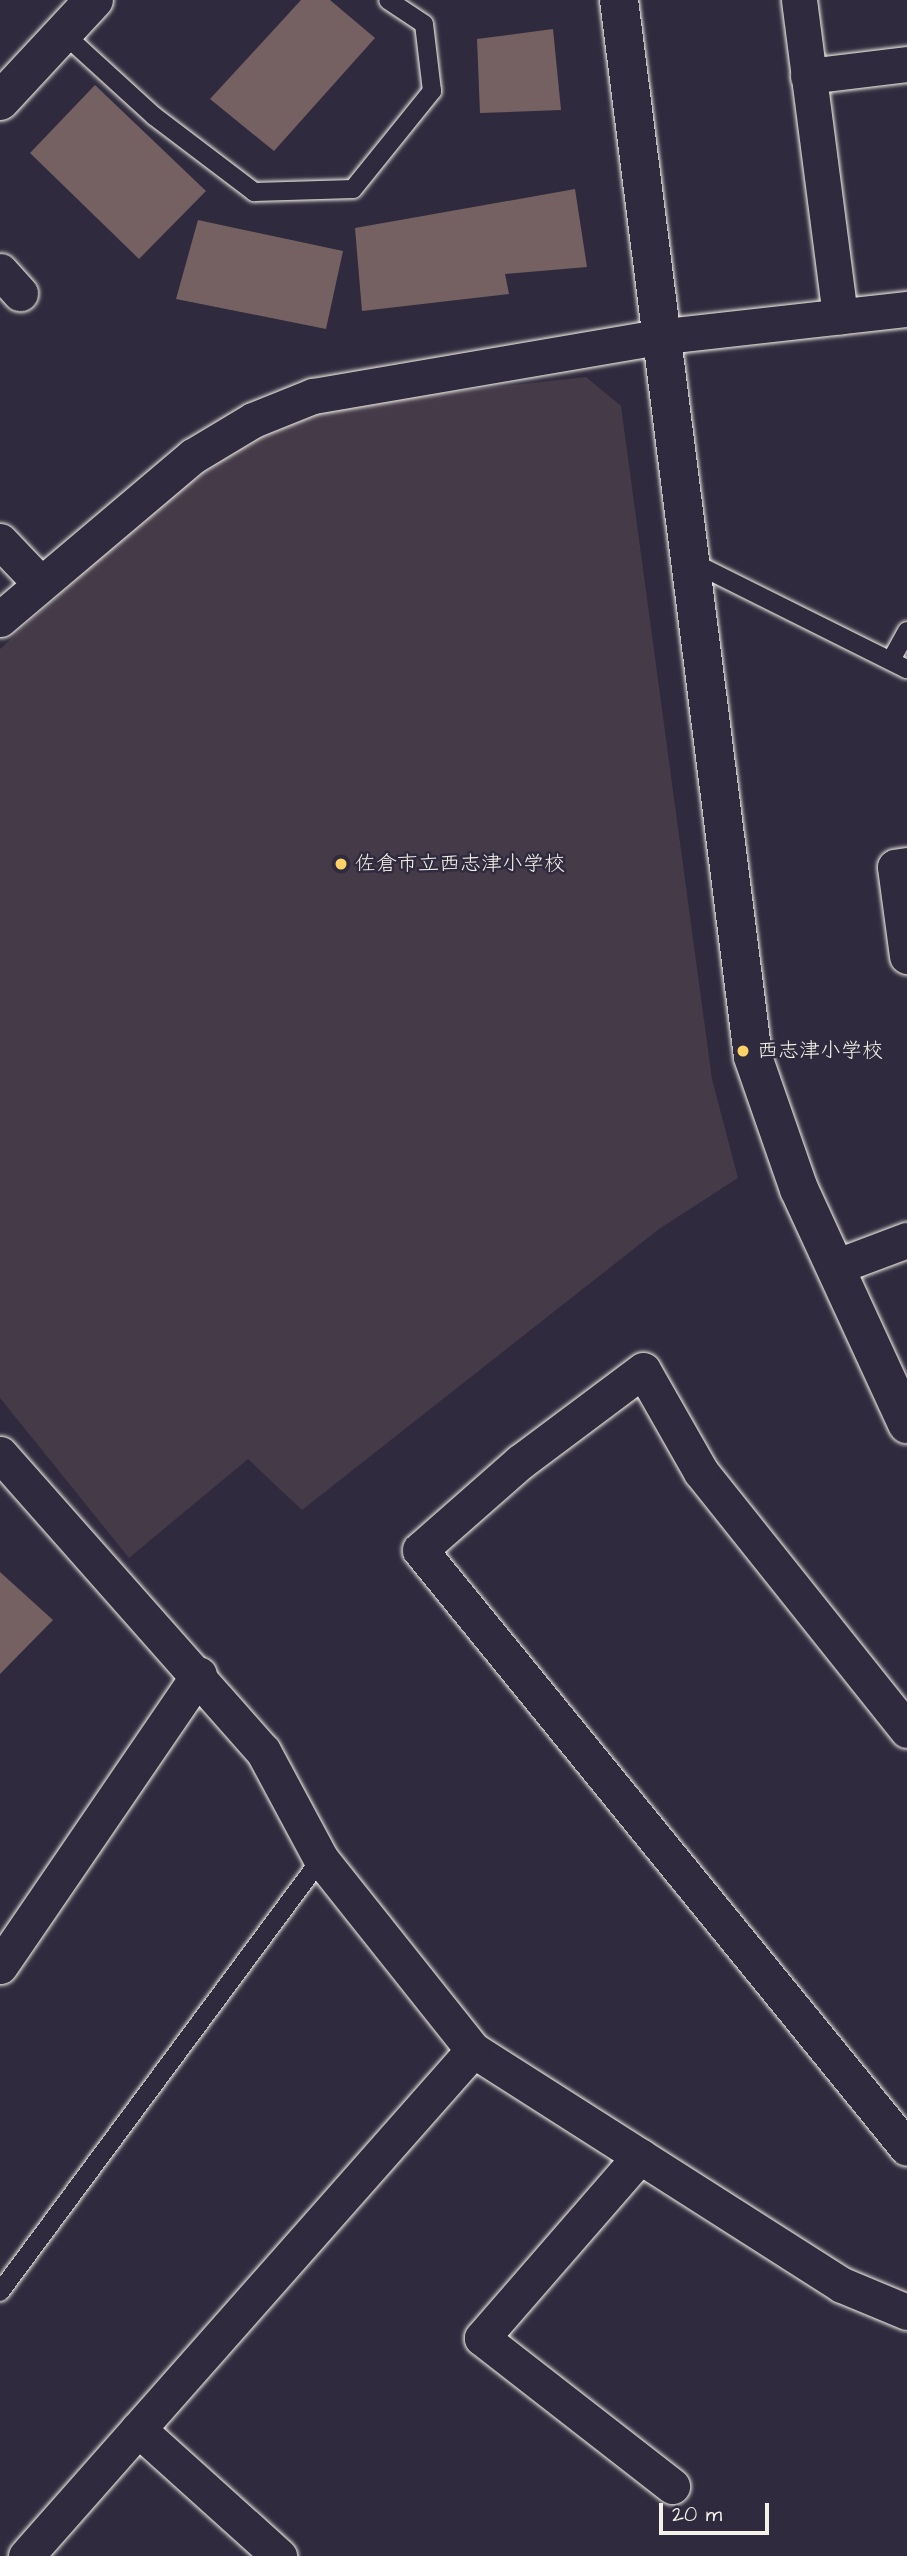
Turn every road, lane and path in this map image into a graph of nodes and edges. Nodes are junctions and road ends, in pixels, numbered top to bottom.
1 (94, 0) edge
2 (388, 0) edge
3 (619, 0) edge
4 (799, 0) edge
5 (63, 33) junction
6 (907, 64) edge
7 (808, 76) junction
8 (0, 101) edge
9 (907, 309) edge
10 (839, 316) junction
11 (657, 337) junction
12 (0, 541) edge
13 (692, 562) junction
14 (39, 582) junction
15 (0, 619) edge
16 (907, 631) edge
17 (899, 664) edge
18 (907, 865) edge
19 (907, 956) edge
20 (907, 1240) edge
21 (835, 1267) junction
22 (907, 1423) edge
23 (0, 1454) edge
24 (199, 1674) junction
25 (907, 1730) edge
26 (321, 1859) junction
27 (0, 1966) edge
28 (473, 2050) junction
29 (907, 2148) edge
30 (640, 2157) junction
31 (0, 2292) edge
32 (906, 2310) edge
33 (138, 2429) junction
34 (672, 2486) dead end
35 (26, 2556) edge
36 (279, 2556) edge

1 - 5 street
2 - 5 lane
3 - 11 street
4 - 7 street
5 - 8 street
6 - 7 street
7 - 10 street
9 - 10 street
10 - 11 street
11 - 13 street
11 - 14 street
12 - 14 street
13 - 17 lane
13 - 21 street
14 - 15 street
16 - 17 lane
18 - 19 street
20 - 21 street
21 - 22 street
23 - 24 street
24 - 26 street
24 - 27 street
25 - 29 street
26 - 28 street
26 - 31 lane
28 - 30 street
28 - 33 street
30 - 32 street
30 - 34 street
33 - 35 street
33 - 36 street

